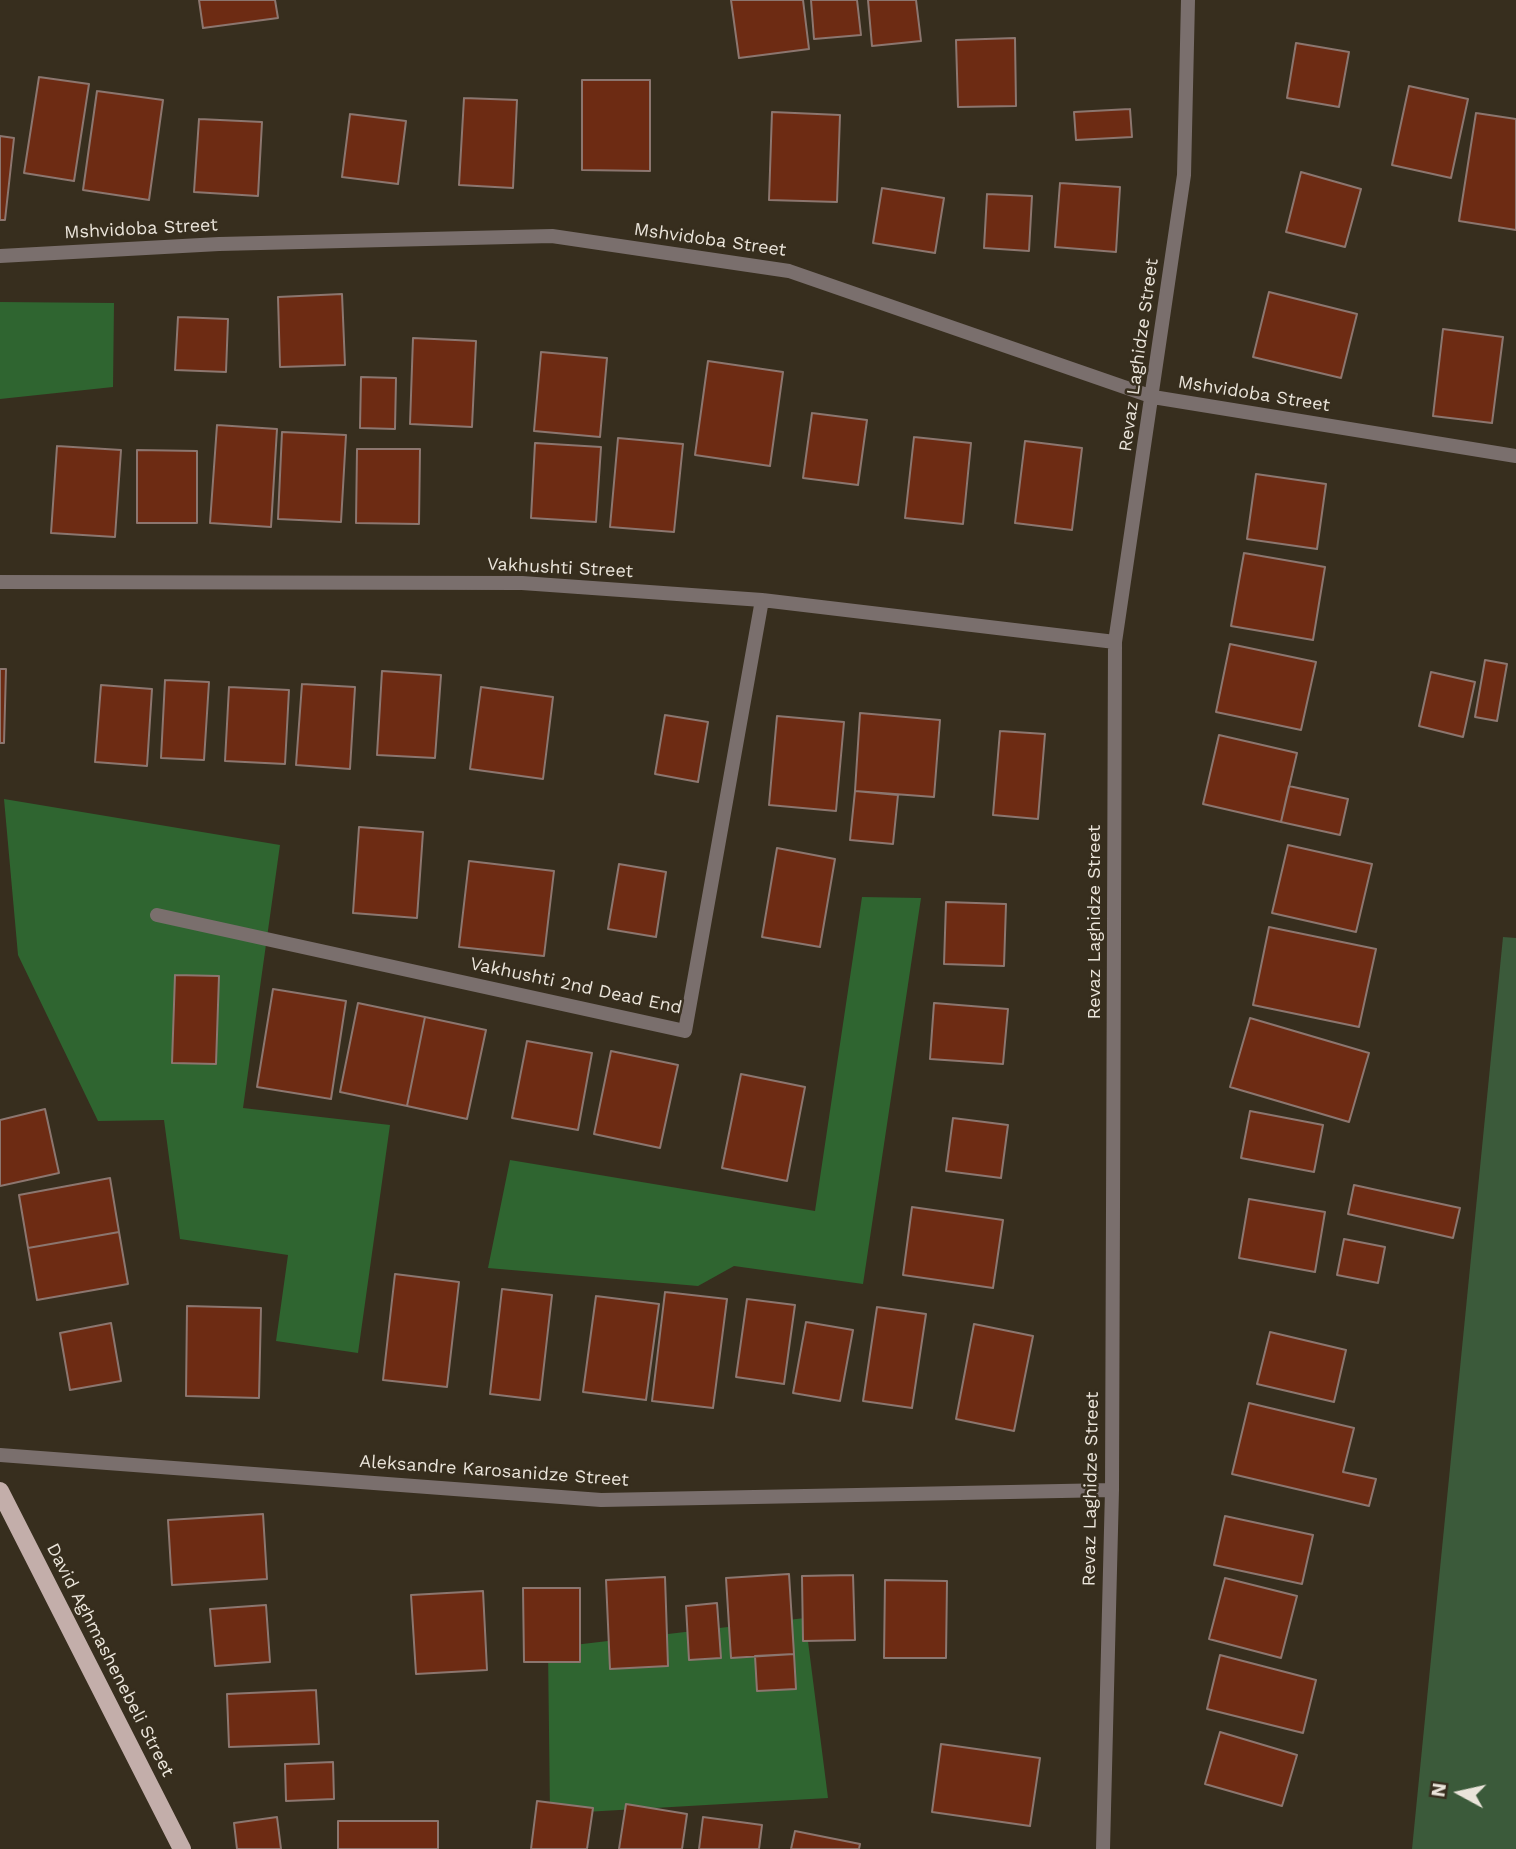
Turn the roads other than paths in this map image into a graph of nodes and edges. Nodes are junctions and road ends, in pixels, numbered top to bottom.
1 (1188, 0) edge
2 (0, 256) edge
3 (1153, 397) junction
4 (1516, 456) edge
5 (0, 582) edge
6 (762, 600) junction
7 (1115, 642) junction
8 (156, 915) dead end
9 (0, 1455) edge
10 (1112, 1490) junction
11 (0, 1491) edge
12 (182, 1849) edge
13 (1103, 1849) edge

1 - 3 street, Revaz Laghidze Street
2 - 3 street, Mshvidoba Street
3 - 4 street, Mshvidoba Street
3 - 7 street, Revaz Laghidze Street
5 - 6 street, Vakhushti Street
6 - 7 street, Vakhushti Street
6 - 8 street, Vakhushti 2nd Dead End
7 - 10 street, Revaz Laghidze Street
9 - 10 street, Aleksandre Karosanidze Street
10 - 13 street, Revaz Laghidze Street
11 - 12 main road, David Aghmashenebeli Street

